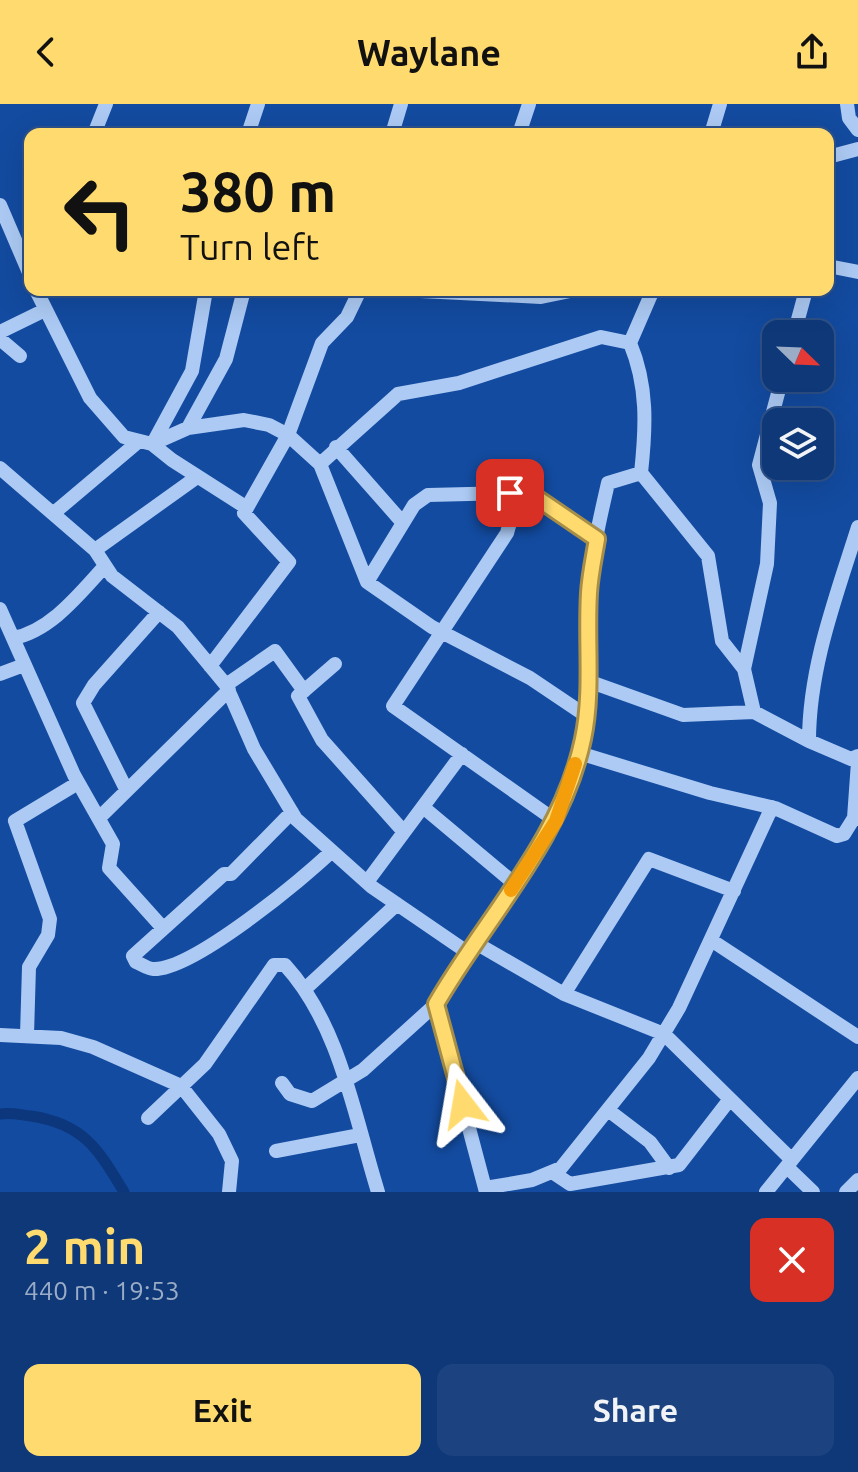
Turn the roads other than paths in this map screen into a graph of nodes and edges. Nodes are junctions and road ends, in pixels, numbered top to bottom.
1 (106, 104) edge
2 (258, 104) edge
3 (401, 104) edge
4 (529, 104) edge
5 (847, 104) edge
6 (717, 105) edge
7 (96, 128) edge
8 (250, 128) edge
9 (394, 128) edge
10 (521, 128) edge
11 (712, 128) edge
12 (858, 130) edge
13 (858, 149) edge
14 (834, 155) edge
15 (0, 205) edge
16 (23, 244) edge
17 (834, 267) edge
18 (858, 272) edge
19 (39, 296) edge
20 (205, 296) edge
21 (242, 296) edge
22 (357, 296) edge
23 (521, 296) edge
24 (546, 296) edge
25 (650, 296) edge
26 (804, 296) edge
27 (45, 310) junction
28 (798, 320) edge
29 (0, 332) edge
30 (0, 339) edge
31 (630, 343) junction
32 (20, 356) dead end
33 (778, 392) edge
34 (188, 428) junction
35 (288, 435) junction
36 (145, 443) junction
37 (336, 447) junction
38 (320, 464) junction
39 (0, 469) edge
40 (641, 473) junction
41 (197, 477) junction
42 (518, 494) junction
43 (247, 508) junction
44 (55, 512) junction
45 (403, 523) junction
46 (858, 527) edge
47 (597, 539) junction
48 (95, 550) junction
49 (105, 566) junction
50 (367, 582) junction
51 (0, 609) edge
52 (159, 612) junction
53 (444, 632) junction
54 (13, 638) junction
55 (335, 664) dead end
56 (24, 665) junction
57 (210, 666) junction
58 (744, 669) junction
59 (0, 674) edge
60 (588, 681) junction
61 (227, 688) junction
62 (304, 691) junction
63 (754, 712) junction
64 (585, 715) junction
65 (809, 741) junction
66 (579, 753) junction
67 (462, 754) junction
68 (858, 759) edge
69 (78, 783) junction
70 (126, 789) junction
71 (423, 807) junction
72 (772, 807) junction
73 (292, 812) junction
74 (99, 818) junction
75 (856, 819) edge
76 (556, 821) junction
77 (404, 832) junction
78 (332, 851) junction
79 (367, 882) junction
80 (515, 884) junction
81 (734, 891) junction
82 (397, 904) junction
83 (162, 927) junction
84 (711, 940) junction
85 (470, 947) junction
86 (306, 988) junction
87 (564, 994) junction
88 (436, 1004) junction
89 (664, 1034) junction
90 (0, 1035) edge
91 (27, 1035) junction
92 (858, 1037) edge
93 (858, 1078) edge
94 (345, 1081) junction
95 (282, 1083) dead end
96 (181, 1086) junction
97 (730, 1099) junction
98 (608, 1110) junction
99 (148, 1118) dead end
100 (360, 1135) junction
101 (276, 1151) dead end
102 (789, 1163) junction
103 (669, 1168) junction
104 (552, 1172) junction
105 (858, 1180) edge
106 (486, 1190) edge
107 (229, 1192) edge
108 (378, 1192) edge
109 (766, 1192) edge
110 (813, 1192) edge
111 (846, 1192) edge

1 - 7 street
2 - 8 street
3 - 9 street
4 - 10 street
5 - 12 street
6 - 11 street
13 - 14 street
15 - 16 street
17 - 18 street
19 - 27 street
20 - 36 street
21 - 34 street
22 - 35 street
23 - 24 street
25 - 31 street
26 - 28 street
27 - 29 street
27 - 36 street
30 - 32 street
31 - 37 street
31 - 40 street
33 - 58 street
34 - 35 street
34 - 36 street
35 - 38 street
35 - 43 street
36 - 41 street
36 - 44 street
37 - 38 street
37 - 45 street
38 - 50 street
39 - 44 street
40 - 47 street
40 - 58 street
41 - 43 street
41 - 48 street
42 - 45 street
42 - 47 street
42 - 53 street
43 - 57 street
44 - 48 street
45 - 50 street
46 - 65 street
47 - 60 street
48 - 49 street
49 - 52 street
49 - 54 street
50 - 53 street
51 - 54 street
52 - 57 street
52 - 70 street
53 - 64 street
53 - 67 street
54 - 56 street
55 - 62 street
56 - 59 street
56 - 69 street
57 - 61 street
58 - 63 street
60 - 63 street
60 - 64 street
61 - 62 street
61 - 70 street
61 - 73 street
62 - 77 street
63 - 65 street
64 - 66 street
65 - 68 street
66 - 72 street
66 - 76 street
67 - 71 street
67 - 76 street
68 - 75 street
69 - 74 street
69 - 91 street
70 - 74 street
71 - 77 street
71 - 80 street
72 - 75 street
72 - 81 street
73 - 78 street
73 - 83 street
74 - 83 street
76 - 80 street
77 - 79 street
78 - 79 street
78 - 83 street
79 - 82 street
80 - 85 street
81 - 84 street
81 - 87 street
82 - 85 street
82 - 86 street
84 - 89 street
84 - 92 street
85 - 87 street
85 - 88 street
86 - 94 street
86 - 96 street
87 - 89 street
88 - 94 street
88 - 106 street
89 - 97 street
89 - 98 street
90 - 91 street
91 - 96 street
93 - 102 street
94 - 95 street
94 - 100 street
96 - 99 street
96 - 107 street
97 - 102 street
97 - 103 street
98 - 103 street
98 - 104 street
100 - 101 street
100 - 108 street
102 - 109 street
102 - 110 street
103 - 104 street
104 - 106 street
105 - 111 street

